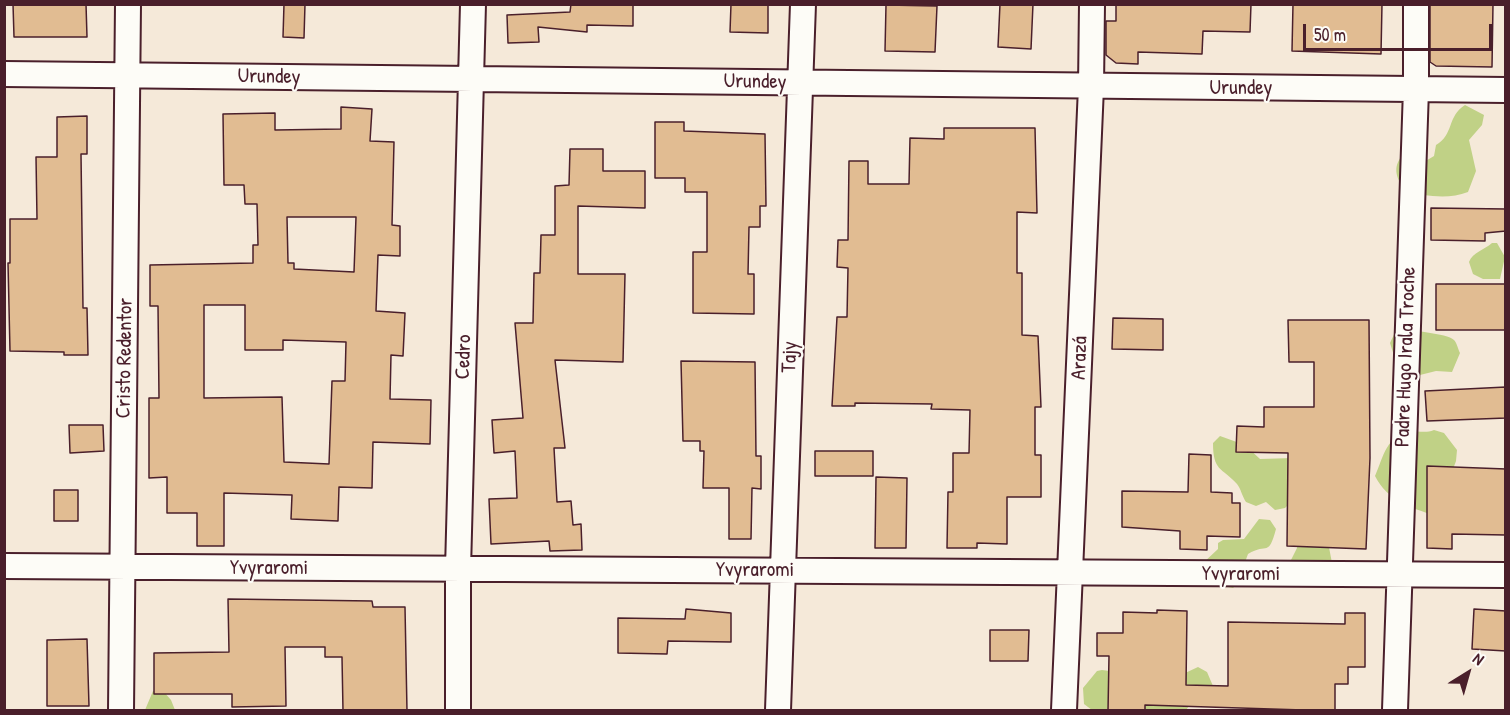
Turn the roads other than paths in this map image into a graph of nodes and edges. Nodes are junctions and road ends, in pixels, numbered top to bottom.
1 (128, 4) edge
2 (473, 4) edge
3 (803, 4) edge
4 (1092, 4) edge
5 (1416, 4) edge
6 (4, 74) edge
7 (128, 76) junction
8 (472, 79) junction
9 (801, 82) junction
10 (1091, 87) junction
11 (1416, 89) junction
12 (1506, 90) edge
13 (4, 566) edge
14 (123, 567) junction
15 (458, 569) junction
16 (782, 570) junction
17 (1071, 573) junction
18 (1398, 575) junction
19 (1506, 575) edge
20 (121, 711) edge
21 (458, 711) edge
22 (778, 711) edge
23 (1064, 711) edge
24 (1395, 711) edge

1 - 7 street, Cristo Redentor
2 - 8 street, Cedro
3 - 9 street, Tajy
4 - 10 street, Arazá
5 - 11 street, Padre Hugo Irala Troche
6 - 7 street, Urundey
7 - 8 street, Urundey
7 - 14 street, Cristo Redentor
8 - 9 street, Urundey
8 - 15 street, Cedro
9 - 10 street, Urundey
9 - 16 street, Tajy
10 - 11 street, Urundey
10 - 17 street, Arazá
11 - 12 street, Urundey
11 - 18 street, Padre Hugo Irala Troche
13 - 14 street, Yvyraromi
14 - 15 street, Yvyraromi
14 - 20 street, Cristo Redentor
15 - 16 street, Yvyraromi
15 - 21 street, Cedro
16 - 17 street, Yvyraromi
16 - 22 street, Tajy
17 - 18 street, Yvyraromi
17 - 23 street, Arazá
18 - 19 street, Yvyraromi
18 - 24 street, Padre Hugo Irala Troche

